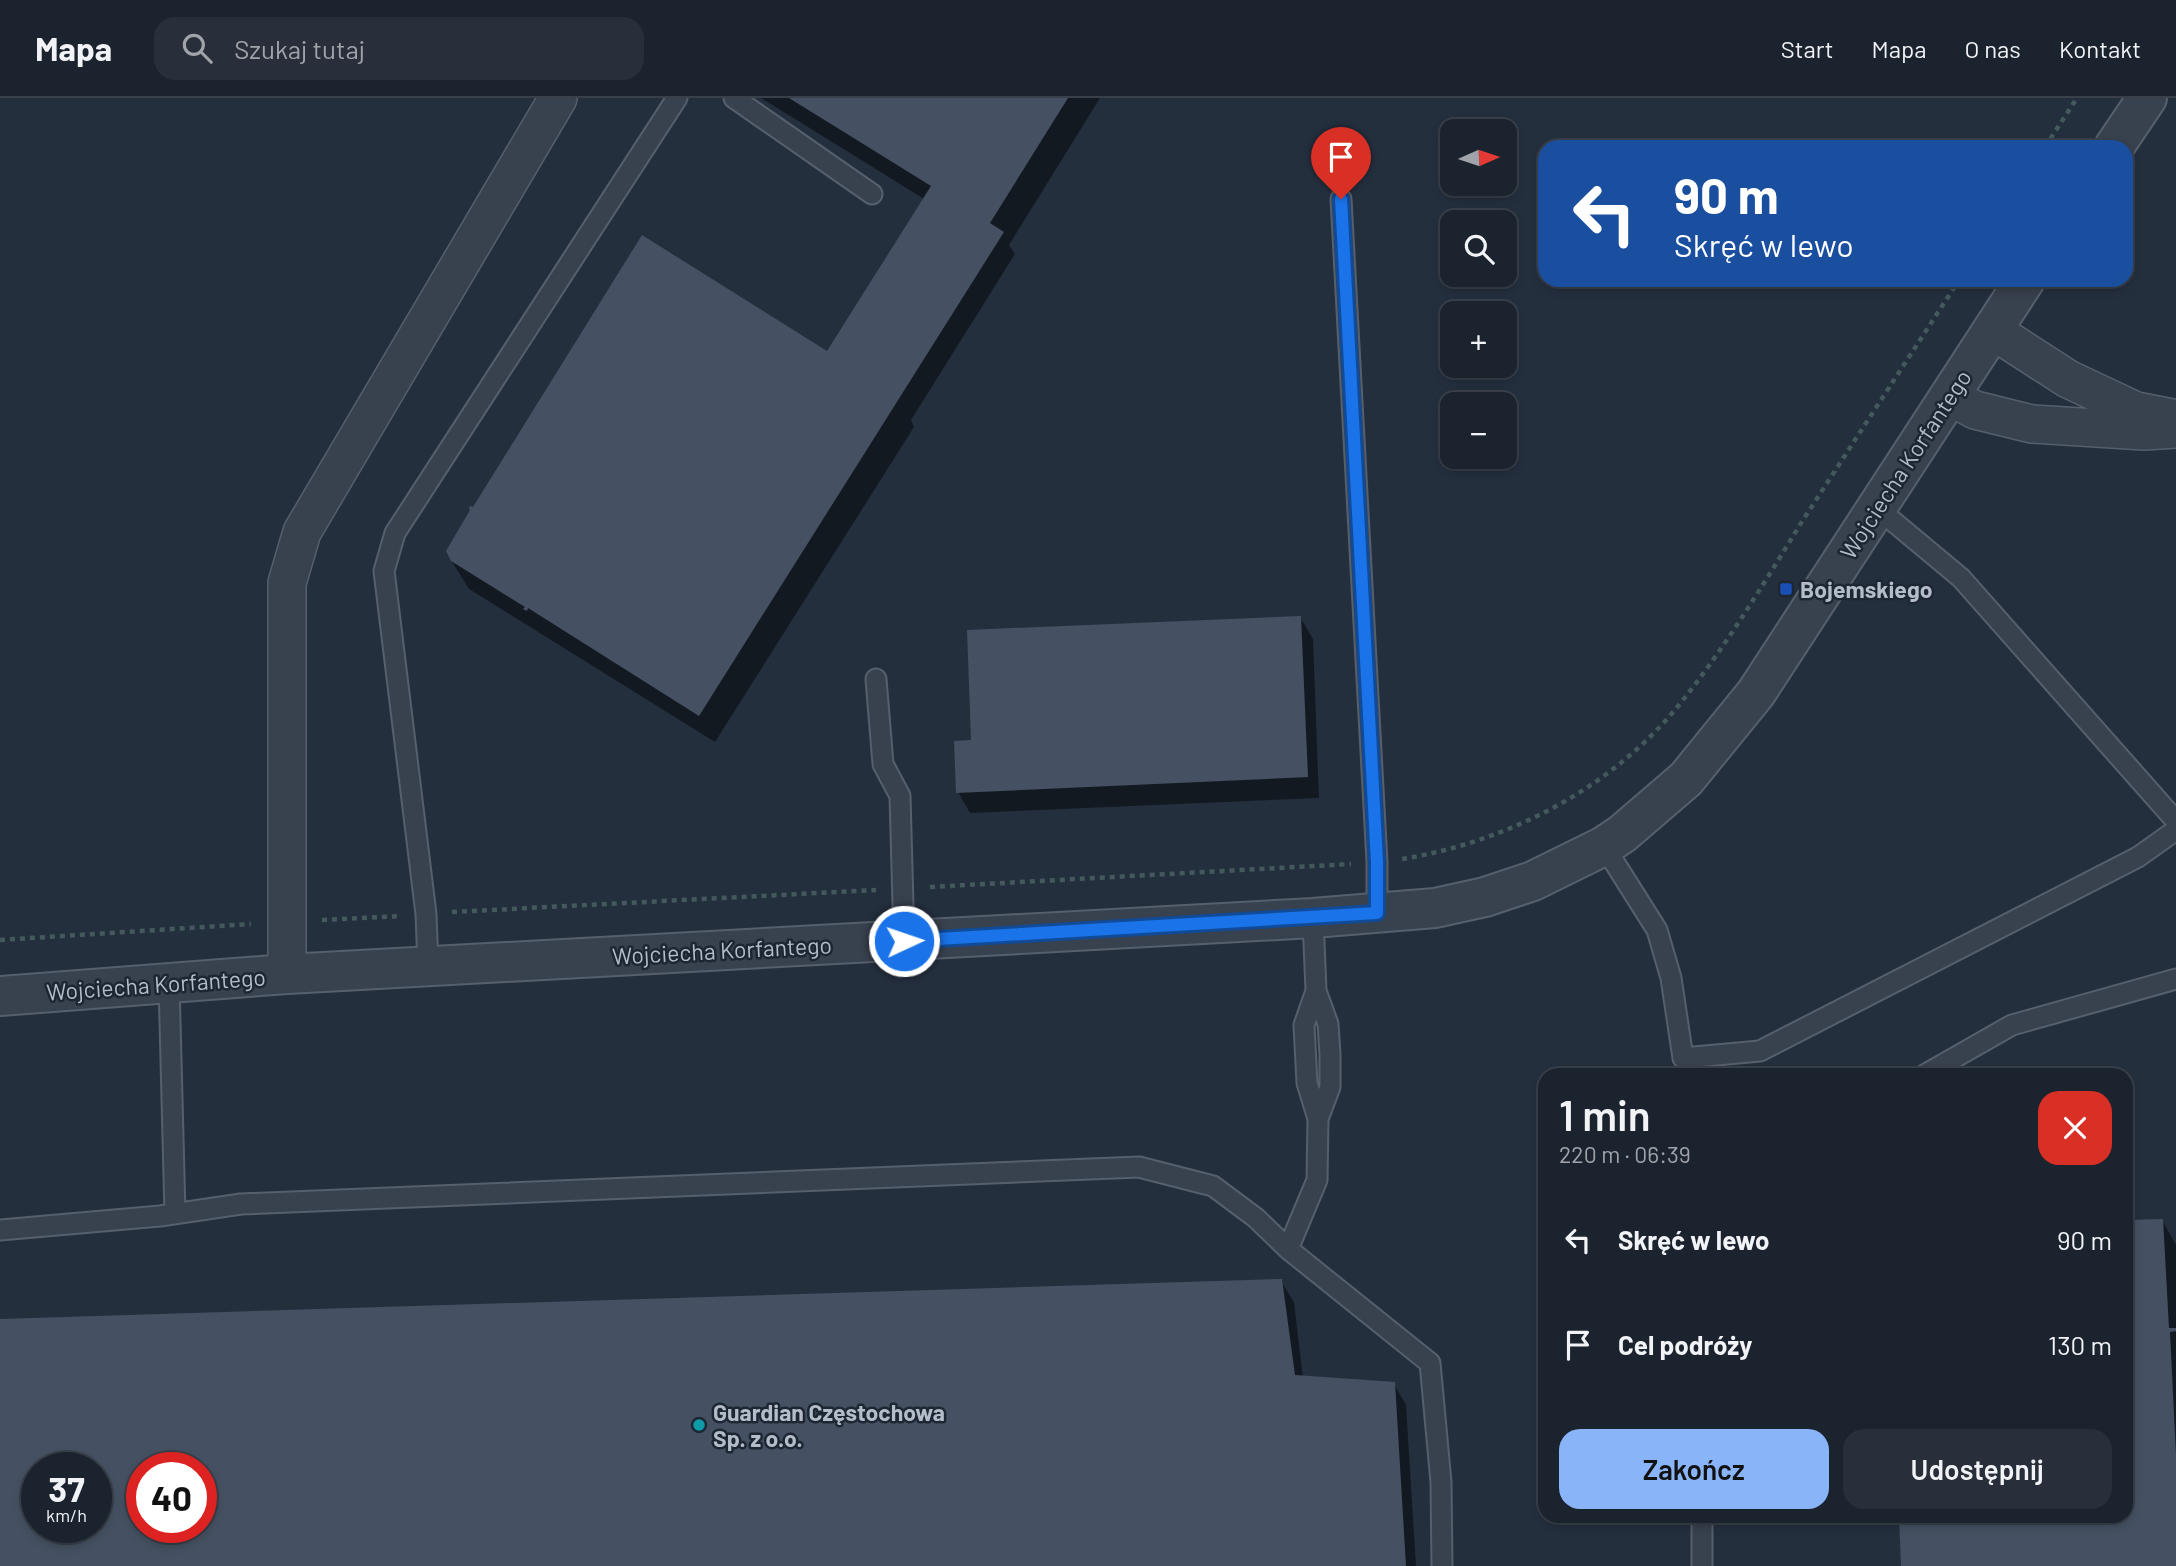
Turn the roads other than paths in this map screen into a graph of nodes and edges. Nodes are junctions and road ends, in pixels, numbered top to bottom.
1 (558, 98) edge
2 (677, 98) edge
3 (734, 98) edge
4 (2147, 98) edge
5 (2119, 140) edge
6 (872, 194) dead end
7 (1341, 199) dead end
8 (2020, 287) edge
9 (1992, 330) junction
10 (1949, 396) junction
11 (2176, 418) edge
12 (2176, 429) edge
13 (1877, 508) junction
14 (876, 679) dead end
15 (2176, 821) edge
16 (2176, 830) edge
17 (1604, 846) junction
18 (1377, 913) junction
19 (1313, 918) junction
20 (904, 941) junction
21 (428, 966) junction
22 (287, 974) junction
23 (2176, 979) edge
24 (169, 983) junction
25 (0, 996) edge
26 (1937, 1068) edge
27 (175, 1214) junction
28 (0, 1230) edge
29 (1288, 1249) junction
30 (1702, 1523) edge
31 (1443, 1566) edge
32 (1702, 1566) edge

1 - 22 street
2 - 21 lane
3 - 6 lane
4 - 5 street
7 - 18 lane
8 - 9 street, Wojciecha Korfantego
9 - 10 street, Wojciecha Korfantego
9 - 11 street
10 - 12 street
10 - 13 street, Wojciecha Korfantego
13 - 15 lane
13 - 17 street, Wojciecha Korfantego
14 - 20 lane
16 - 17 lane
17 - 18 street, Wojciecha Korfantego
18 - 19 street, Wojciecha Korfantego
19 - 20 street, Wojciecha Korfantego
19 - 29 lane
20 - 21 street, Wojciecha Korfantego
21 - 22 street, Wojciecha Korfantego
22 - 24 street, Wojciecha Korfantego
23 - 26 lane
24 - 25 street, Wojciecha Korfantego
24 - 27 lane
27 - 28 lane
27 - 29 lane
29 - 31 lane
30 - 32 lane

